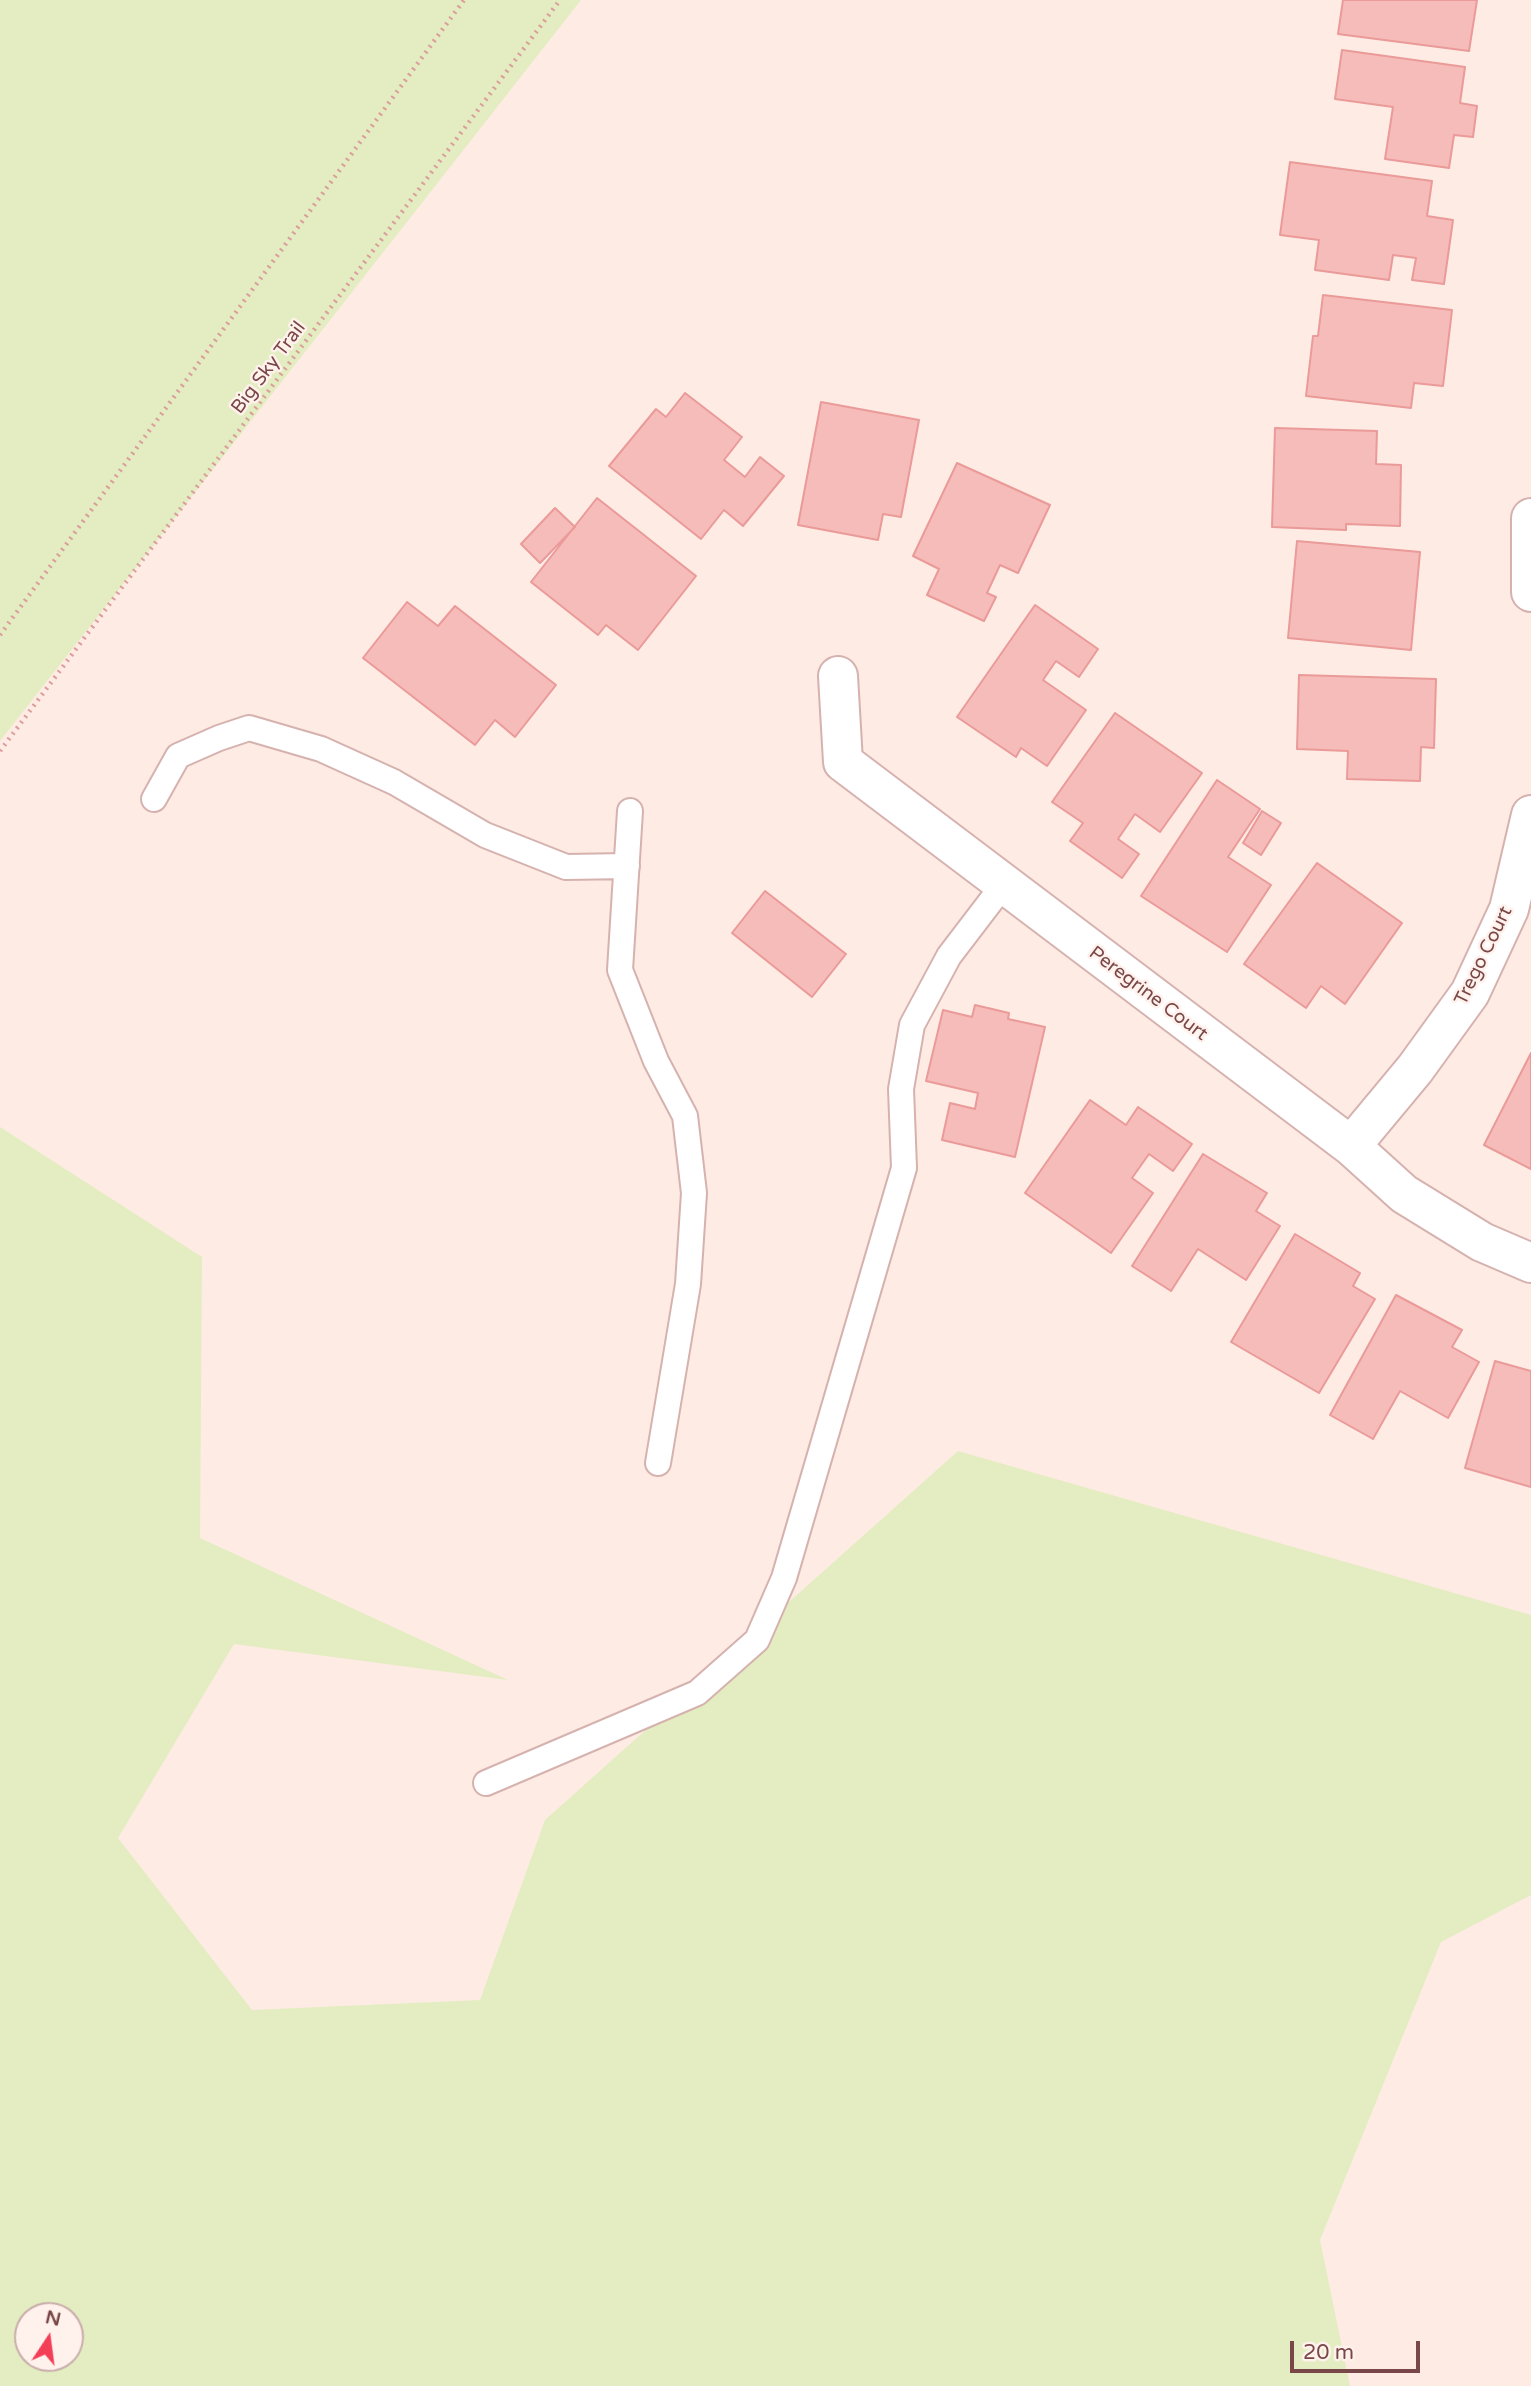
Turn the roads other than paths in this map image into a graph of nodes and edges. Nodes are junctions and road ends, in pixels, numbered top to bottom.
1 (1531, 518) edge
2 (1531, 592) edge
3 (838, 676) dead end
4 (154, 799) dead end
5 (631, 811) dead end
6 (1531, 815) edge
7 (627, 866) junction
8 (1004, 884) junction
9 (1350, 1146) junction
10 (1531, 1263) edge
11 (658, 1463) dead end
12 (486, 1783) dead end

1 - 2 street
3 - 8 street, Peregrine Court
4 - 7 lane
5 - 7 lane
6 - 9 street, Trego Court
7 - 11 lane
8 - 9 street, Peregrine Court
8 - 12 lane
9 - 10 street, Peregrine Court

